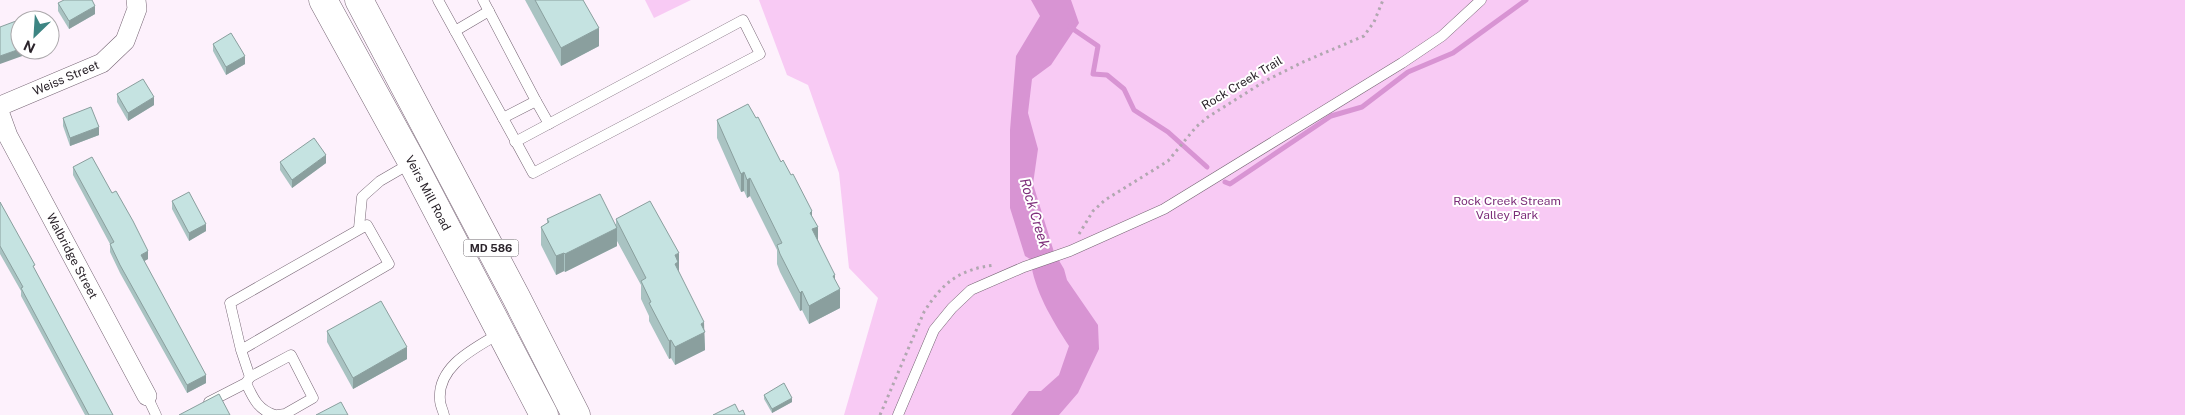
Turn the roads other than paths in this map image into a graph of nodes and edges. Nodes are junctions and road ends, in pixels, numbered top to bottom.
1 (136, 0) edge
2 (324, 0) edge
3 (359, 0) edge
4 (438, 0) edge
5 (483, 0) edge
6 (1481, 0) edge
7 (489, 11) junction
8 (455, 31) junction
9 (406, 88) junction
10 (536, 102) junction
11 (380, 103) junction
12 (0, 106) edge
13 (0, 114) edge
14 (503, 118) junction
15 (549, 124) junction
16 (515, 142) junction
17 (412, 162) junction
18 (359, 228) junction
19 (502, 332) junction
20 (241, 350) junction
21 (248, 380) junction
22 (147, 396) joint
23 (199, 407) edge
24 (156, 415) edge
25 (276, 415) edge
26 (444, 415) edge
27 (544, 415) edge
28 (576, 415) edge
29 (898, 415) edge

1 - 12 street, Weiss Street
2 - 11 main road, Veirs Mill Road / MD 586
3 - 9 main road, MD 586
4 - 8 lane
5 - 7 lane
6 - 29 lane
7 - 8 lane
7 - 10 lane
8 - 14 lane
9 - 11 main road
9 - 28 main road, MD 586
10 - 14 lane
10 - 15 lane
11 - 17 main road, Veirs Mill Road / MD 586
13 - 22 street, Walbridge Street
14 - 16 lane
15 - 16 lane
15 - 16 lane
17 - 18 lane
17 - 19 main road, Veirs Mill Road / MD 586
18 - 20 lane
18 - 20 lane
19 - 26 lane
19 - 27 main road, Veirs Mill Road / MD 586
20 - 21 lane
21 - 23 lane
21 - 25 lane
21 - 25 lane
22 - 24 lane

